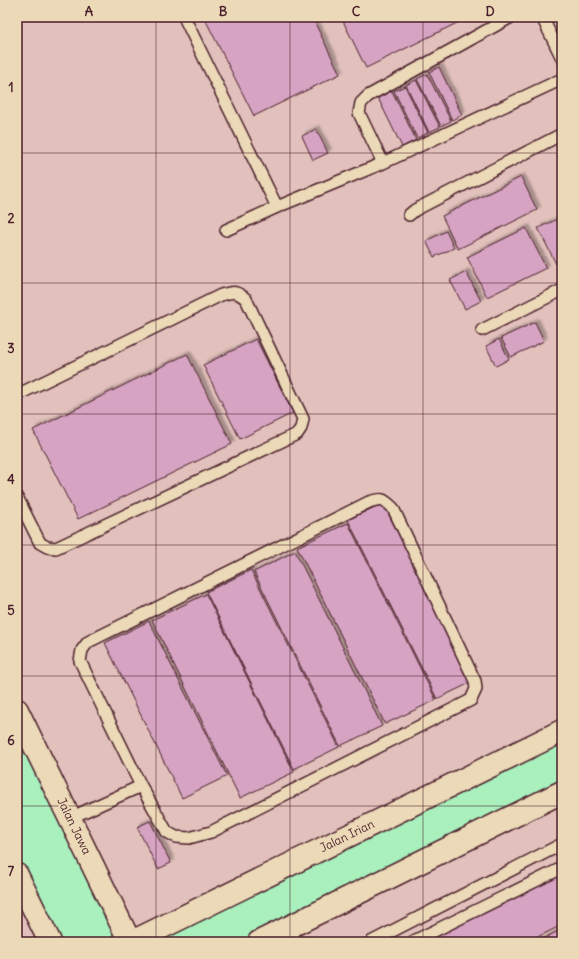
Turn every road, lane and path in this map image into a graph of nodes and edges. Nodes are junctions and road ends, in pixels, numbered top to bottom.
1 (184, 17) edge
2 (512, 17) edge
3 (542, 17) edge
4 (562, 58) edge
5 (562, 79) edge
6 (562, 134) edge
7 (383, 163) junction
8 (277, 207) junction
9 (409, 215) dead end
10 (226, 230) dead end
11 (562, 290) edge
12 (482, 330) dead end
13 (17, 395) edge
14 (17, 497) edge
15 (17, 710) edge
16 (562, 731) edge
17 (141, 786) junction
18 (562, 792) edge
19 (70, 818) junction
20 (562, 844) edge
21 (562, 868) edge
22 (17, 875) edge
23 (293, 934) edge
24 (50, 942) edge
25 (131, 942) edge
26 (260, 942) edge
27 (371, 942) edge
28 (412, 942) edge

1 - 8 lane
2 - 7 lane
3 - 4 lane
5 - 7 lane
6 - 9 lane
7 - 8 lane
8 - 10 lane
11 - 12 lane
13 - 14 lane
15 - 19 street, Jalan Jawa
16 - 25 street, Jalan Irian
17 - 17 lane
17 - 19 lane
18 - 23 street
19 - 25 street, Jalan Jawa
20 - 27 lane
21 - 28 lane
22 - 24 street
23 - 26 street

